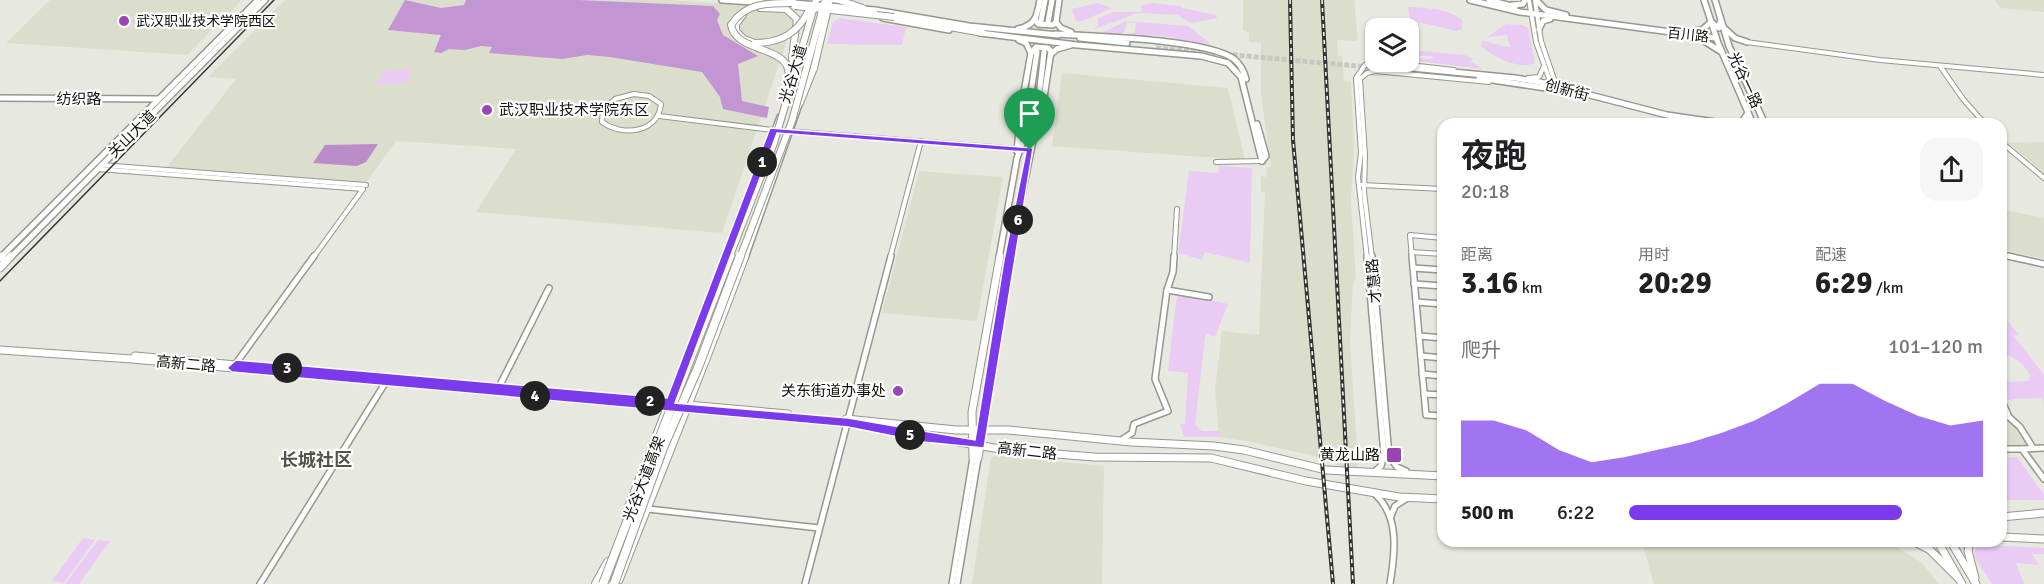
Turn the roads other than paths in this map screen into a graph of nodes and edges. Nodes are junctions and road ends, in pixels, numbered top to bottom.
1 (258, 0) edge
2 (265, 0) edge
3 (722, 0) edge
4 (756, 0) edge
5 (839, 0) edge
6 (1040, 0) edge
7 (1045, 0) edge
8 (1052, 0) edge
9 (1059, 0) edge
10 (1470, 0) edge
11 (1489, 0) edge
12 (1527, 0) edge
13 (1536, 0) edge
14 (1704, 0) edge
15 (1715, 0) edge
16 (814, 1) edge
17 (827, 2) edge
18 (794, 3) junction
19 (848, 3) junction
20 (1505, 4) junction
21 (760, 8) junction
22 (843, 10) junction
23 (874, 10) junction
24 (1534, 13) junction
25 (1566, 16) junction
26 (1039, 21) junction
27 (1048, 22) tunnel mouth
28 (1056, 22) junction
29 (1591, 22) junction
30 (1711, 22) junction
31 (1721, 24) junction
32 (988, 28) junction
33 (1539, 29) junction
34 (1013, 30) junction
35 (983, 33) junction
36 (1055, 34) junction
37 (1684, 34) junction
38 (1087, 35) junction
39 (1007, 36) junction
40 (1716, 38) junction
41 (1727, 39) junction
42 (1054, 41) junction
43 (1748, 42) junction
44 (1077, 45) junction
45 (1197, 45) junction
46 (1034, 52) junction
47 (1048, 54) junction
48 (1722, 54) junction
49 (1194, 55) junction
50 (1734, 56) junction
51 (1365, 65) edge
52 (1543, 65) junction
53 (1940, 66) junction
54 (1419, 69) edge
55 (1419, 71) edge
56 (1369, 72) edge
57 (795, 73) junction
58 (2044, 75) edge
59 (1515, 78) junction
60 (1555, 89) junction
61 (0, 98) edge
62 (158, 99) junction
63 (800, 103) junction
64 (784, 110) junction
65 (1748, 113) junction
66 (659, 116) junction
67 (1669, 118) edge
68 (1688, 118) edge
69 (1745, 118) edge
70 (1750, 118) edge
71 (1762, 118) edge
72 (1980, 118) edge
73 (773, 130) junction
74 (791, 132) junction
75 (921, 141) junction
76 (2007, 147) edge
77 (1019, 149) junction
78 (1030, 150) junction
79 (1262, 161) junction
80 (1216, 162) dead end
81 (99, 167) junction
82 (2044, 178) edge
83 (1361, 186) junction
84 (1437, 190) edge
85 (1177, 209) dead end
86 (1437, 237) edge
87 (1412, 252) junction
88 (1437, 254) edge
89 (2007, 256) edge
90 (0, 258) edge
91 (2044, 264) edge
92 (0, 268) edge
93 (1413, 268) junction
94 (1437, 270) edge
95 (1414, 284) junction
96 (1437, 286) edge
97 (549, 288) dead end
98 (1167, 290) junction
99 (1209, 297) dead end
100 (1416, 302) junction
101 (1437, 304) edge
102 (1419, 336) junction
103 (1437, 338) edge
104 (0, 348) edge
105 (1421, 356) junction
106 (1437, 357) edge
107 (234, 366) junction
108 (1422, 374) junction
109 (1437, 375) edge
110 (387, 380) junction
111 (499, 387) junction
112 (1424, 394) junction
113 (1437, 395) edge
114 (669, 405) junction
115 (650, 406) junction
116 (686, 408) junction
117 (2007, 408) edge
118 (1437, 416) edge
119 (2009, 417) joint
120 (849, 421) junction
121 (658, 429) junction
122 (972, 430) junction
123 (982, 430) junction
124 (1119, 441) junction
125 (976, 445) junction
126 (2033, 448) junction
127 (2044, 448) edge
128 (2007, 449) edge
129 (2022, 449) junction
130 (975, 458) junction
131 (2042, 473) edge
132 (1359, 474) junction
133 (1432, 476) junction
134 (1437, 476) edge
135 (2044, 478) edge
136 (1367, 490) junction
137 (1416, 497) junction
138 (1437, 499) edge
139 (648, 508) junction
140 (2044, 513) edge
141 (1391, 516) junction
142 (2007, 517) edge
143 (819, 528) junction
144 (2007, 537) edge
145 (2044, 539) edge
146 (1924, 547) edge
147 (1941, 547) edge
148 (1954, 547) edge
149 (1969, 547) edge
150 (608, 562) joint
151 (1960, 581) edge
152 (260, 584) edge
153 (600, 584) edge
154 (616, 584) edge
155 (805, 584) edge
156 (952, 584) edge
157 (957, 584) edge
158 (1390, 584) edge
159 (1976, 584) edge

1 - 62 main road, 关山大道
2 - 81 main road, 关山大道
3 - 16 main road
4 - 18 main road, bridge
5 - 23 highway, bridge
6 - 26 main road
7 - 26 main road
8 - 27 main road
9 - 28 main road
10 - 24 main road, 百川路
11 - 20 main road, 百川路
12 - 20 main road
12 - 24 street
13 - 24 street
13 - 25 main road
14 - 30 main road, 光谷一路
15 - 31 main road, 光谷一路
16 - 17 main road
16 - 21 highway, bridge
16 - 57 main road, 光谷大道
16 - 64 highway, 光谷大道高架, bridge
17 - 19 main road
17 - 22 main road
17 - 63 main road, 光谷大道
17 - 63 highway, bridge
17 - 154 highway, 光谷大道高架, bridge
18 - 23 main road, bridge
18 - 64 highway, bridge
19 - 22 street
19 - 32 main road
20 - 24 main road, 百川路
21 - 35 highway, bridge
21 - 57 highway, bridge
22 - 35 main road
23 - 32 main road, bridge
24 - 25 main road, 百川路
24 - 29 main road, 百川路
24 - 33 street
24 - 52 street
25 - 37 main road, 百川路
26 - 28 main road
26 - 34 main road
28 - 38 main road
29 - 33 main road
29 - 37 main road, 百川路
30 - 31 main road
30 - 37 main road
30 - 40 main road, 光谷一路
31 - 41 main road, 光谷一路
31 - 43 main road
32 - 34 main road
33 - 60 street
34 - 36 main road
35 - 39 main road
36 - 38 main road
36 - 42 main road
37 - 40 main road, 百川路
37 - 48 main road
38 - 45 main road
39 - 42 main road
39 - 46 main road
40 - 41 street
40 - 48 main road, 光谷一路
41 - 43 street
41 - 50 main road, 光谷一路
42 - 44 main road
43 - 50 main road
43 - 53 street
44 - 47 main road
44 - 49 main road
45 - 49 main road
45 - 79 main road
46 - 47 main road
46 - 77 main road
47 - 78 main road
48 - 50 main road
48 - 65 main road, 光谷一路
49 - 79 main road
50 - 71 main road, 光谷一路
51 - 83 street, 才慧路
52 - 59 street
52 - 60 street
53 - 58 street
53 - 72 street
54 - 59 main road, 创新街
55 - 60 main road, 创新街
56 - 83 street, 才慧路
57 - 73 main road, 光谷大道
59 - 60 main road, 创新街
60 - 67 main road, 创新街
60 - 68 main road, 创新街
61 - 62 main road, 纺织路
62 - 90 main road, 关山大道
63 - 74 main road, 光谷大道
64 - 153 highway, 光谷大道高架, bridge
65 - 69 main road, 创新街
65 - 70 main road, 光谷一路
66 - 66 street
66 - 73 street
73 - 74 street
73 - 114 main road, 光谷大道
74 - 75 street
74 - 116 main road, 光谷大道
75 - 77 street
75 - 120 street
76 - 82 street
77 - 78 street
77 - 122 main road
78 - 123 main road
79 - 80 street
81 - 92 main road, 关山大道
81 - 107 street
83 - 84 street
83 - 132 street, 才慧路
83 - 133 street, 才慧路
85 - 98 street
86 - 87 street
87 - 88 street
87 - 93 street
89 - 91 street
93 - 94 street
93 - 95 street
95 - 96 street
95 - 100 street
97 - 111 street
98 - 99 street
98 - 124 street
100 - 101 street
100 - 102 street
102 - 103 street
102 - 105 street
104 - 107 main road, 高新二路
105 - 106 street
105 - 108 street
107 - 110 main road, 高新二路
108 - 109 street
108 - 112 street
110 - 111 main road, 高新二路
110 - 115 main road, 高新二路
110 - 152 street
111 - 114 main road, 高新二路
112 - 113 street
112 - 118 street
114 - 115 main road, 高新二路
114 - 116 main road, 高新二路
114 - 121 main road, 光谷大道
115 - 121 main road
116 - 120 main road, 高新二路
116 - 139 main road, 光谷大道
117 - 119 street
119 - 126 street
120 - 122 main road, 高新二路
120 - 125 main road, 高新二路
120 - 143 street
121 - 150 main road, 光谷大道
122 - 123 main road, 高新二路
122 - 125 main road
123 - 124 main road, 高新二路
123 - 125 main road
124 - 132 main road, 高新二路
125 - 130 main road
125 - 136 main road, 高新二路
126 - 127 street
126 - 129 street
128 - 129 street
129 - 131 street
130 - 156 street
130 - 157 street
131 - 135 street
132 - 133 main road, 高新二路
133 - 134 main road, 高新二路
136 - 137 main road, 高新二路
136 - 141 street
137 - 138 main road, 高新二路
137 - 141 street
139 - 143 street
139 - 154 main road, 光谷大道
140 - 142 main road
141 - 158 street
143 - 155 street
144 - 145 main road
146 - 151 main road
147 - 151 main road
148 - 159 main road
149 - 159 main road
150 - 153 highway

